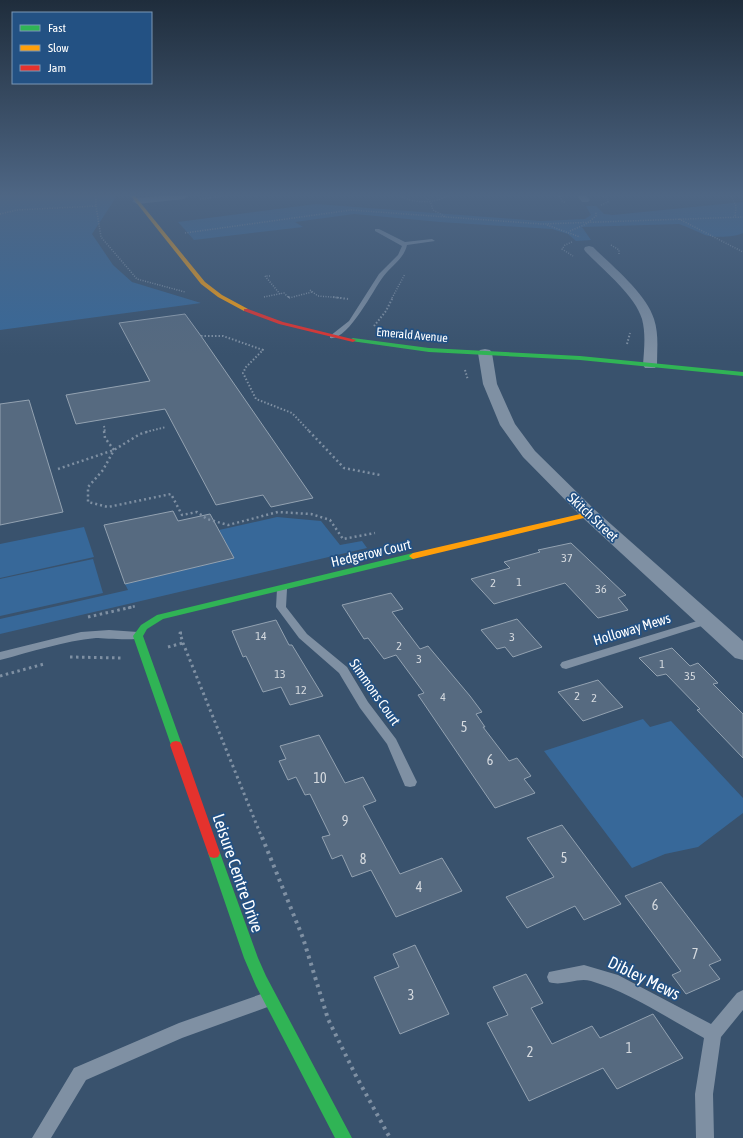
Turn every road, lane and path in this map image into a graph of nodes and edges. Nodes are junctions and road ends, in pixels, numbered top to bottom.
1 (176, 249) edge
2 (404, 249) edge
3 (418, 249) edge
4 (589, 249) dead end
5 (270, 276) dead end
6 (312, 292) dead end
7 (280, 294) junction
8 (261, 298) dead end
9 (343, 328) junction
10 (201, 336) dead end
11 (332, 337) junction
12 (486, 358) junction
13 (650, 365) junction
14 (743, 374) edge
15 (469, 384) dead end
16 (104, 426) dead end
17 (166, 428) dead end
18 (114, 450) junction
19 (58, 469) dead end
20 (380, 475) dead end
21 (588, 514) junction
22 (375, 533) dead end
23 (282, 589) junction
24 (139, 605) dead end
25 (85, 618) dead end
26 (707, 621) junction
27 (188, 631) dead end
28 (138, 636) junction
29 (184, 643) junction
30 (144, 653) junction
31 (743, 653) edge
32 (0, 656) edge
33 (68, 657) dead end
34 (46, 663) dead end
35 (566, 665) dead end
36 (0, 676) edge
37 (410, 782) dead end
38 (555, 978) dead end
39 (743, 998) edge
40 (269, 1000) junction
41 (712, 1034) junction
42 (41, 1138) edge
43 (344, 1138) edge
44 (390, 1138) edge
45 (704, 1138) edge

1 - 11 street, Emerald Avenue
2 - 9 lane
3 - 9 path
4 - 13 street
5 - 7 path
6 - 7 path
7 - 8 path
9 - 11 lane
10 - 20 path
11 - 12 street, Emerald Avenue
12 - 13 street, Emerald Avenue
12 - 15 path
12 - 21 street, Skitch Street
13 - 14 street, Emerald Avenue
16 - 18 path
17 - 18 path
18 - 19 path
18 - 22 path
21 - 23 street, Hedgerow Court
21 - 26 street, Skitch Street
23 - 28 street, Hedgerow Court
23 - 37 lane, Simmons Court
24 - 25 path
26 - 31 street, Skitch Street
26 - 35 lane, Holloway Mews
27 - 29 path
28 - 30 street, Leisure Centre Drive
28 - 32 lane
29 - 30 path
29 - 44 path
30 - 33 path
30 - 40 street, Leisure Centre Drive
34 - 36 path
38 - 41 lane, Dibley Mews
39 - 41 lane
40 - 42 lane
40 - 43 street, Leisure Centre Drive
41 - 45 lane

